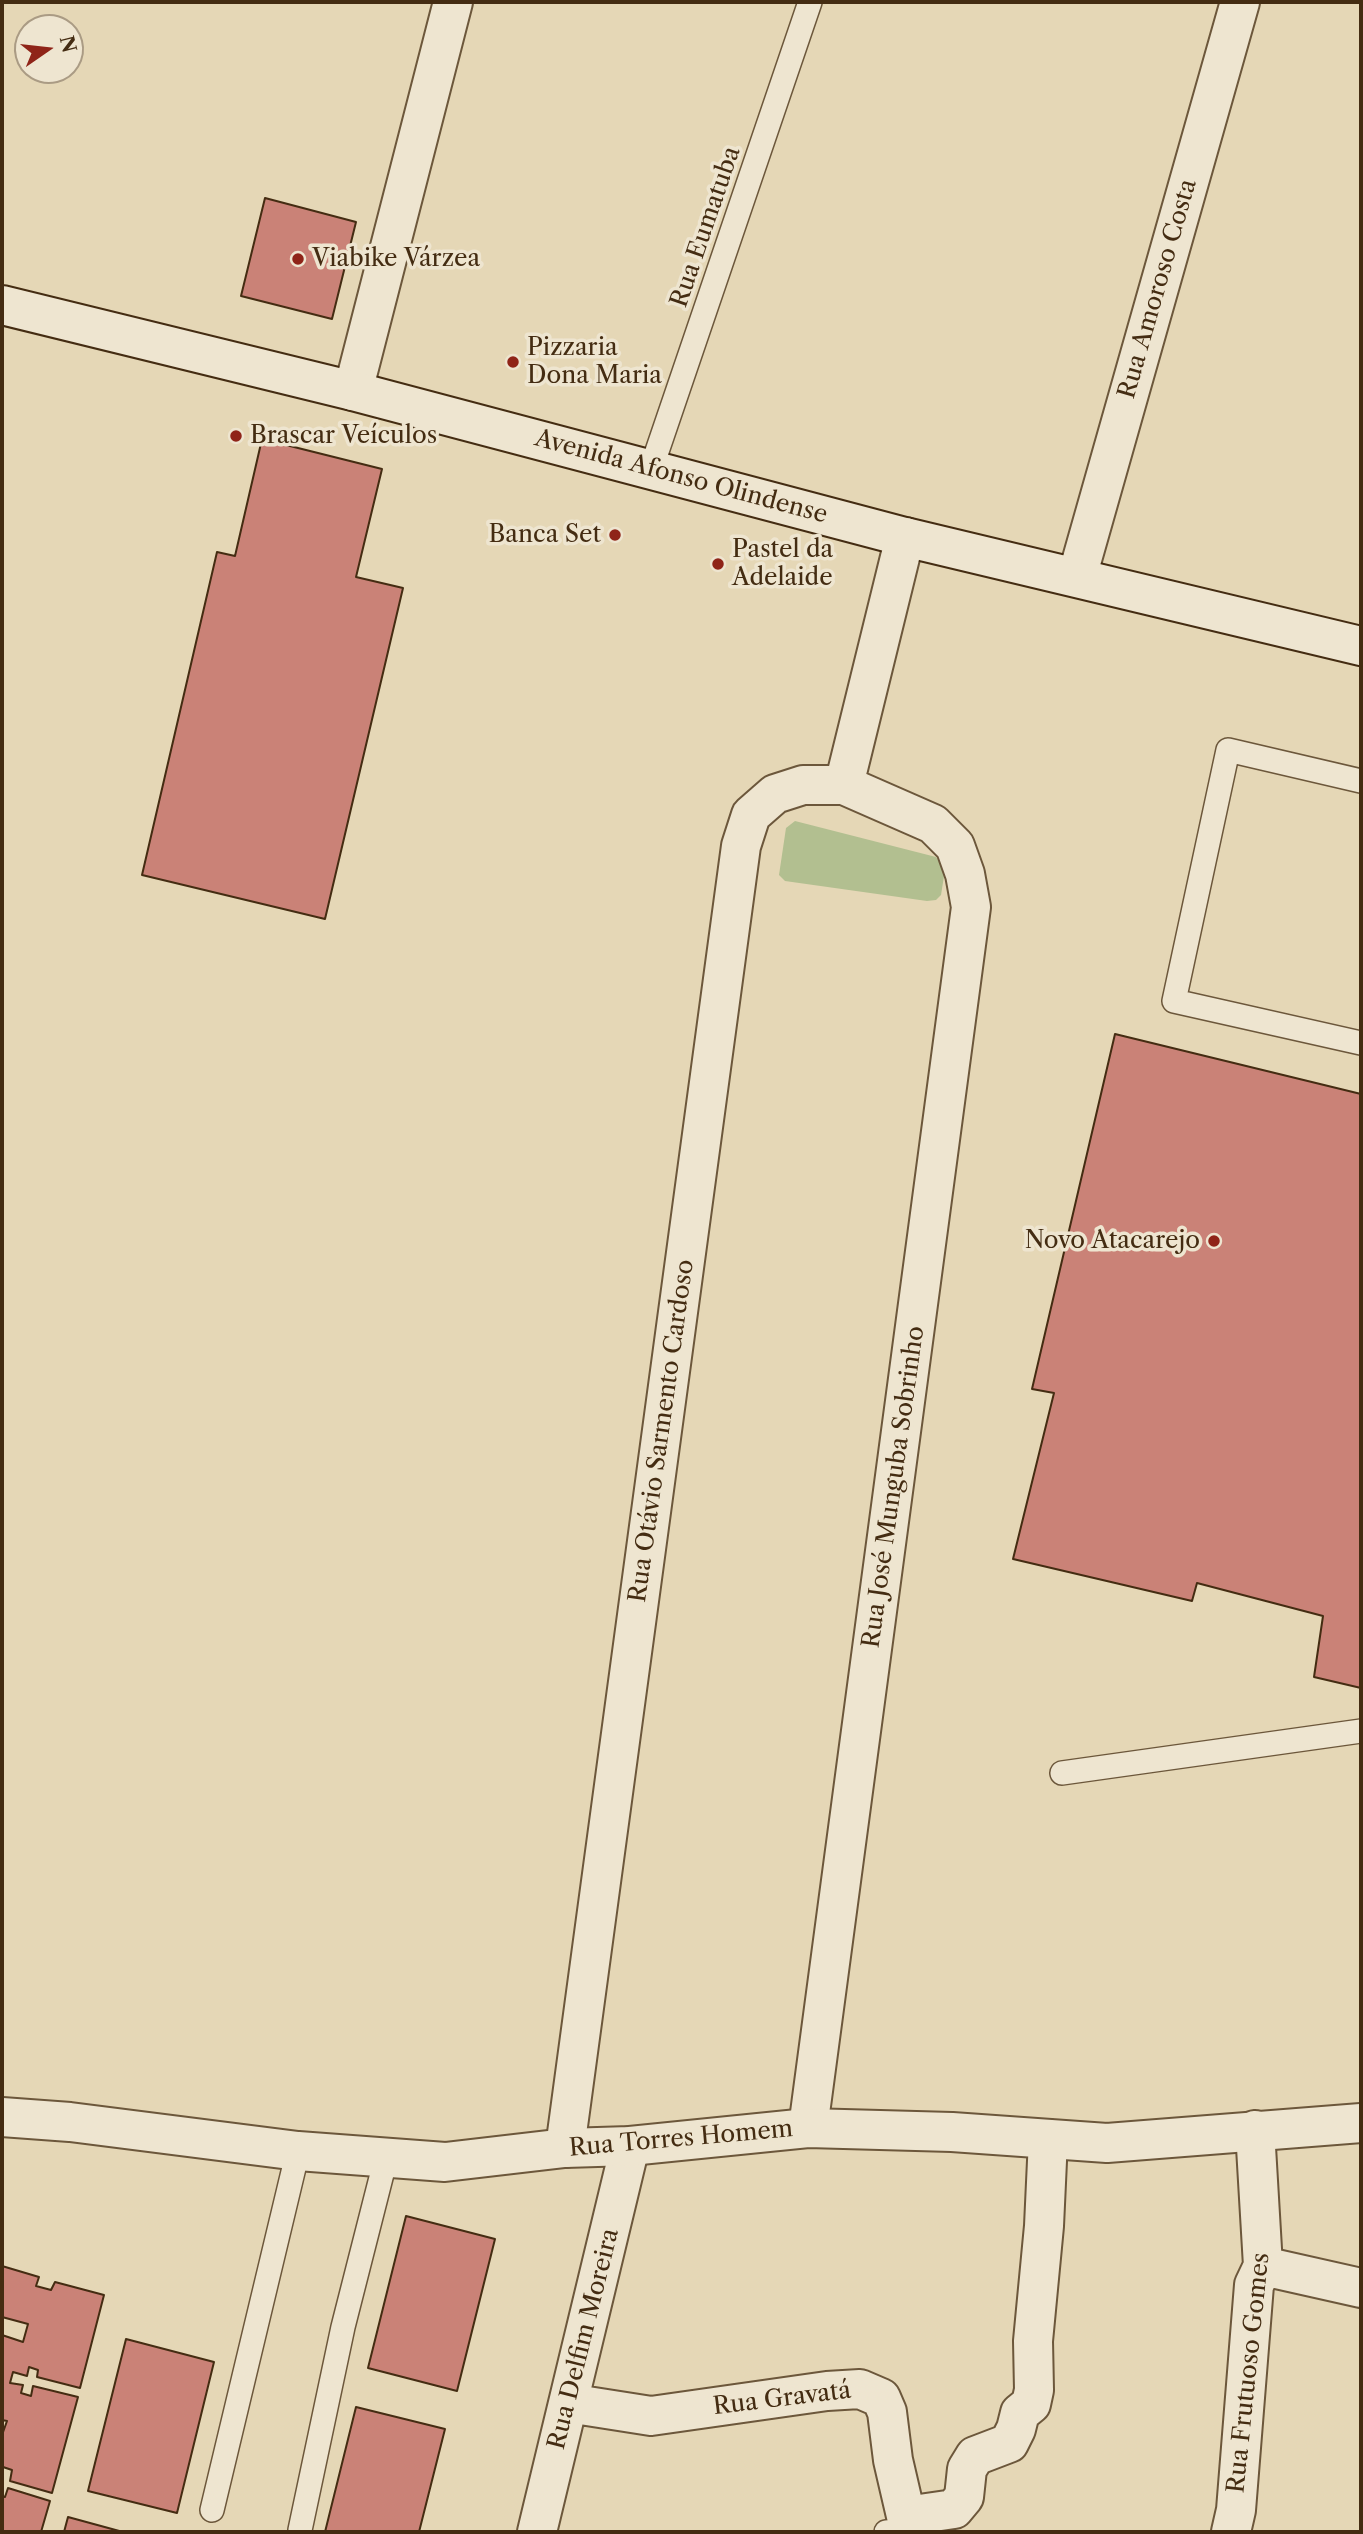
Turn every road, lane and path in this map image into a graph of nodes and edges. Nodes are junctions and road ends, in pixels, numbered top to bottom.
1 (453, 2) edge
2 (810, 2) edge
3 (1240, 2) edge
4 (2, 305) edge
5 (353, 391) junction
6 (651, 469) junction
7 (905, 537) junction
8 (1077, 577) junction
9 (1361, 646) edge
10 (1361, 781) edge
11 (844, 785) junction
12 (1361, 1043) edge
13 (1361, 1731) edge
14 (1062, 1773) dead end
15 (2, 2117) edge
16 (1361, 2123) edge
17 (808, 2129) junction
18 (1255, 2130) junction
19 (1048, 2139) junction
20 (631, 2146) junction
21 (565, 2148) junction
22 (298, 2151) junction
23 (386, 2158) junction
24 (1263, 2266) junction
25 (1361, 2288) edge
26 (568, 2403) junction
27 (212, 2510) dead end
28 (903, 2528) edge
29 (300, 2530) dead end
30 (537, 2532) edge
31 (1231, 2532) edge

1 - 5 street
2 - 6 lane, Rua Eumatuba
3 - 8 street, Rua Amoroso Costa
4 - 5 street, Avenida Afonso Olindense
5 - 6 street, Avenida Afonso Olindense
6 - 7 street, Avenida Afonso Olindense
7 - 8 street, Avenida Afonso Olindense
7 - 11 street
8 - 9 street, Avenida Afonso Olindense
10 - 12 lane
11 - 17 street, Rua José Munguba Sobrinho
11 - 21 street, Rua Otávio Sarmento Cardoso
13 - 14 lane
15 - 22 street, Rua Torres Homem
16 - 18 street, Rua Torres Homem
17 - 19 street, Rua Torres Homem
17 - 20 street, Rua Torres Homem
18 - 19 street, Rua Torres Homem
18 - 24 street, Rua Frutuoso Gomes
19 - 28 street, Rua Gravatá
20 - 21 street, Rua Torres Homem
20 - 26 street, Rua Delfim Moreira
21 - 23 street, Rua Torres Homem
22 - 23 street, Rua Torres Homem
22 - 27 lane
23 - 29 lane
24 - 25 street
24 - 31 street, Rua Frutuoso Gomes
26 - 28 street, Rua Gravatá
26 - 30 street, Rua Delfim Moreira

